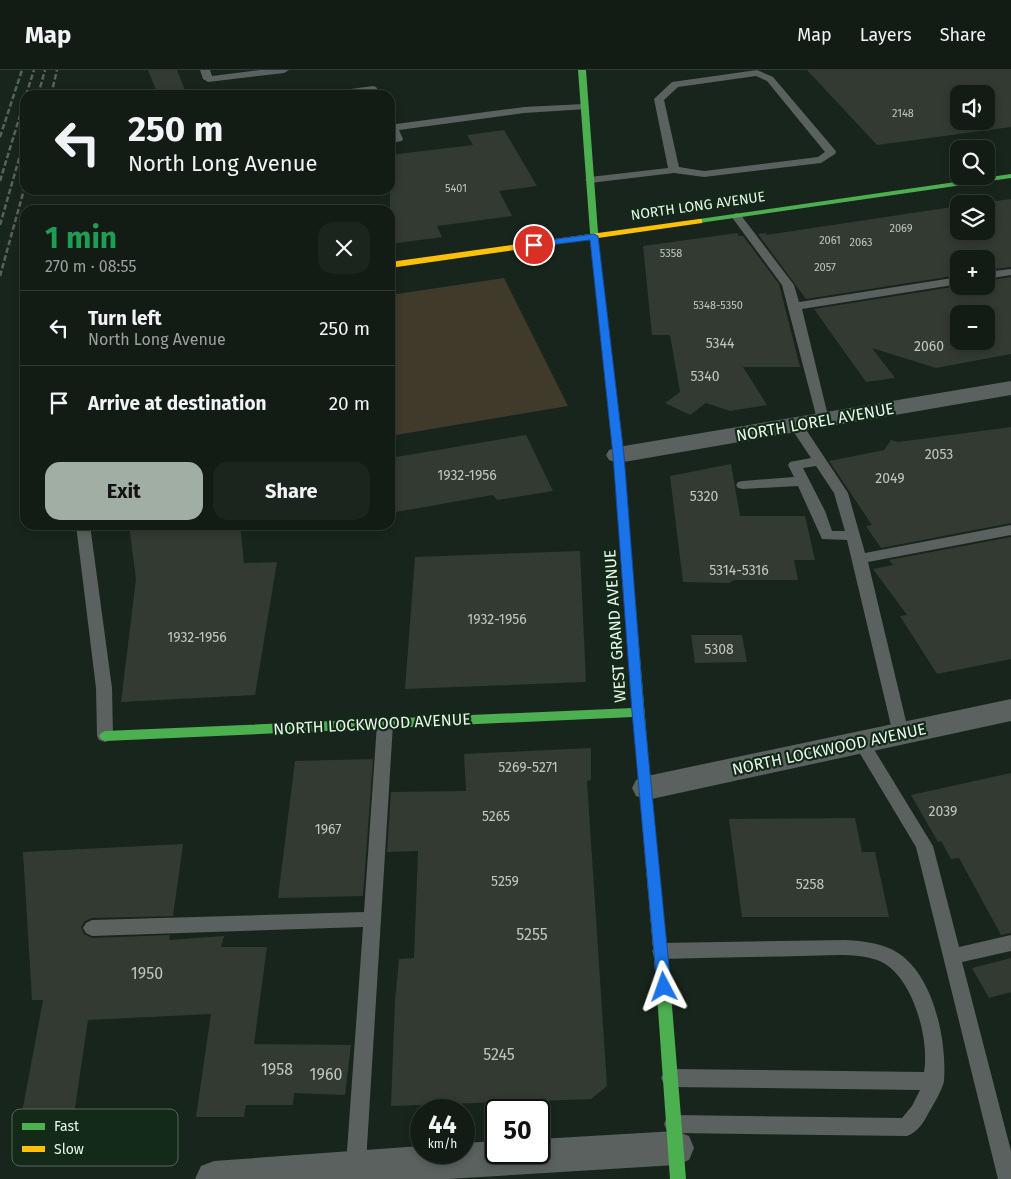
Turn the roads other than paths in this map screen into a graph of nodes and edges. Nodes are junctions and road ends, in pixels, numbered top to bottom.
1 (205, 70) edge
2 (284, 70) edge
3 (582, 70) edge
4 (692, 70) edge
5 (755, 72) edge
6 (700, 80) junction
7 (584, 107) junction
8 (395, 126) edge
9 (674, 170) junction
10 (1011, 176) edge
11 (590, 180) junction
12 (736, 216) junction
13 (594, 236) junction
14 (395, 264) edge
15 (1011, 272) edge
16 (995, 275) edge
17 (950, 281) edge
18 (795, 306) junction
19 (1011, 388) edge
20 (824, 420) junction
21 (796, 425) junction
22 (618, 455) junction
23 (820, 462) junction
24 (804, 481) junction
25 (743, 485) dead end
26 (84, 530) edge
27 (1011, 530) edge
28 (853, 535) junction
29 (860, 559) junction
30 (1011, 710) edge
31 (638, 712) junction
32 (385, 724) junction
33 (901, 734) junction
34 (105, 736) joint
35 (861, 742) junction
36 (647, 788) junction
37 (372, 919) junction
38 (92, 928) dead end
39 (1011, 942) edge
40 (661, 951) junction
41 (953, 956) junction
42 (671, 1078) junction
43 (934, 1081) junction
44 (676, 1150) edge
45 (355, 1173) edge
46 (214, 1179) edge
47 (1008, 1179) edge

1 - 2 lane
3 - 7 main road, WEST GRAND AVENUE
4 - 6 lane
5 - 6 lane
5 - 9 lane
6 - 9 lane
7 - 8 lane
7 - 11 main road, WEST GRAND AVENUE
9 - 11 lane
10 - 12 main road, NORTH LONG AVENUE
11 - 13 main road, WEST GRAND AVENUE
12 - 13 main road, NORTH LONG AVENUE
12 - 18 lane
13 - 14 main road, NORTH LONG AVENUE
13 - 22 main road, WEST GRAND AVENUE
15 - 16 lane
17 - 18 lane
18 - 20 lane
19 - 20 street, NORTH LOREL AVENUE
20 - 21 street, NORTH LOREL AVENUE
21 - 22 street, NORTH LOREL AVENUE
21 - 23 lane
22 - 31 main road, WEST GRAND AVENUE
23 - 24 lane
23 - 28 lane
24 - 25 lane
24 - 28 lane
26 - 34 lane
27 - 29 lane
28 - 29 lane
29 - 33 lane
30 - 33 street, NORTH LOCKWOOD AVENUE
31 - 32 main road, NORTH LOCKWOOD AVENUE
31 - 36 main road, WEST GRAND AVENUE
32 - 34 main road, NORTH LOCKWOOD AVENUE
32 - 37 lane
33 - 35 street, NORTH LOCKWOOD AVENUE
35 - 36 street, NORTH LOCKWOOD AVENUE
35 - 41 lane
36 - 40 main road, WEST GRAND AVENUE
37 - 38 lane
37 - 45 lane
39 - 41 lane
40 - 42 main road, WEST GRAND AVENUE
40 - 43 lane
41 - 47 lane
42 - 43 lane
42 - 44 main road, WEST GRAND AVENUE
43 - 44 lane
44 - 45 street
45 - 46 street

